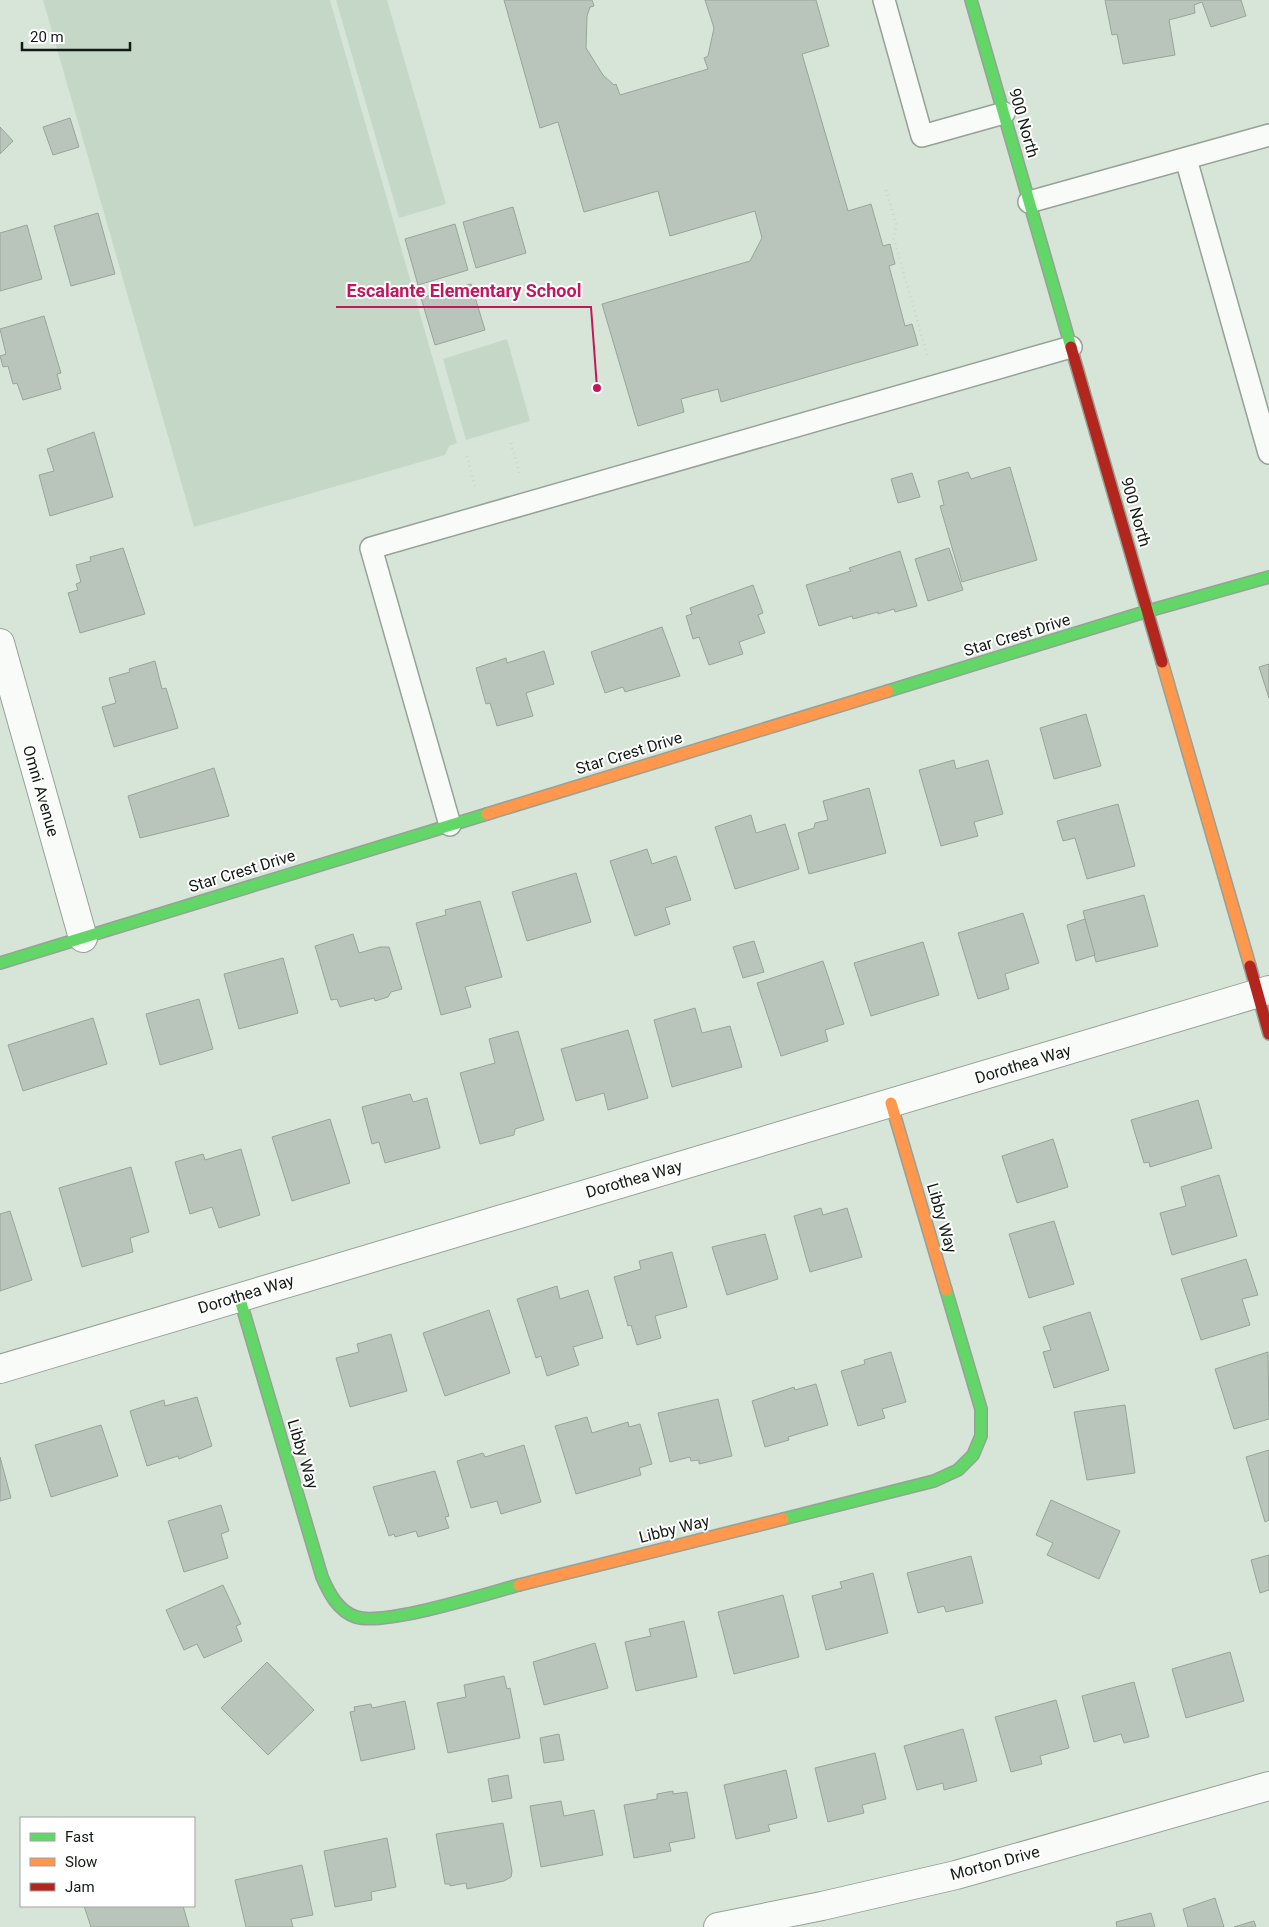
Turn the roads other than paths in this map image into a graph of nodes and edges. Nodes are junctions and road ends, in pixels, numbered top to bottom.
1 (884, 0) edge
2 (971, 0) edge
3 (1004, 113) junction
4 (1269, 135) edge
5 (1186, 159) junction
6 (1029, 202) junction
7 (1071, 347) junction
8 (1269, 453) edge
9 (1269, 577) edge
10 (1148, 611) junction
11 (0, 643) edge
12 (450, 825) junction
13 (83, 938) junction
14 (0, 963) edge
15 (1264, 992) edge
16 (1269, 1034) edge
17 (891, 1103) junction
18 (239, 1296) junction
19 (0, 1369) edge
20 (1269, 1786) edge
21 (718, 1927) edge

1 - 3 lane
2 - 3 street, 900 North
3 - 6 street, 900 North
4 - 5 lane
5 - 6 lane
5 - 8 lane
6 - 7 street, 900 North
7 - 10 street, 900 North
7 - 12 lane
9 - 10 street, Star Crest Drive
10 - 12 street, Star Crest Drive
10 - 15 street, 900 North
11 - 13 street, Omni Avenue
12 - 13 street, Star Crest Drive
13 - 14 street, Star Crest Drive
15 - 16 street, 900 North
15 - 17 street, Dorothea Way
17 - 18 street, Dorothea Way
17 - 18 street, Libby Way
18 - 19 street, Dorothea Way
20 - 21 street, Morton Drive

